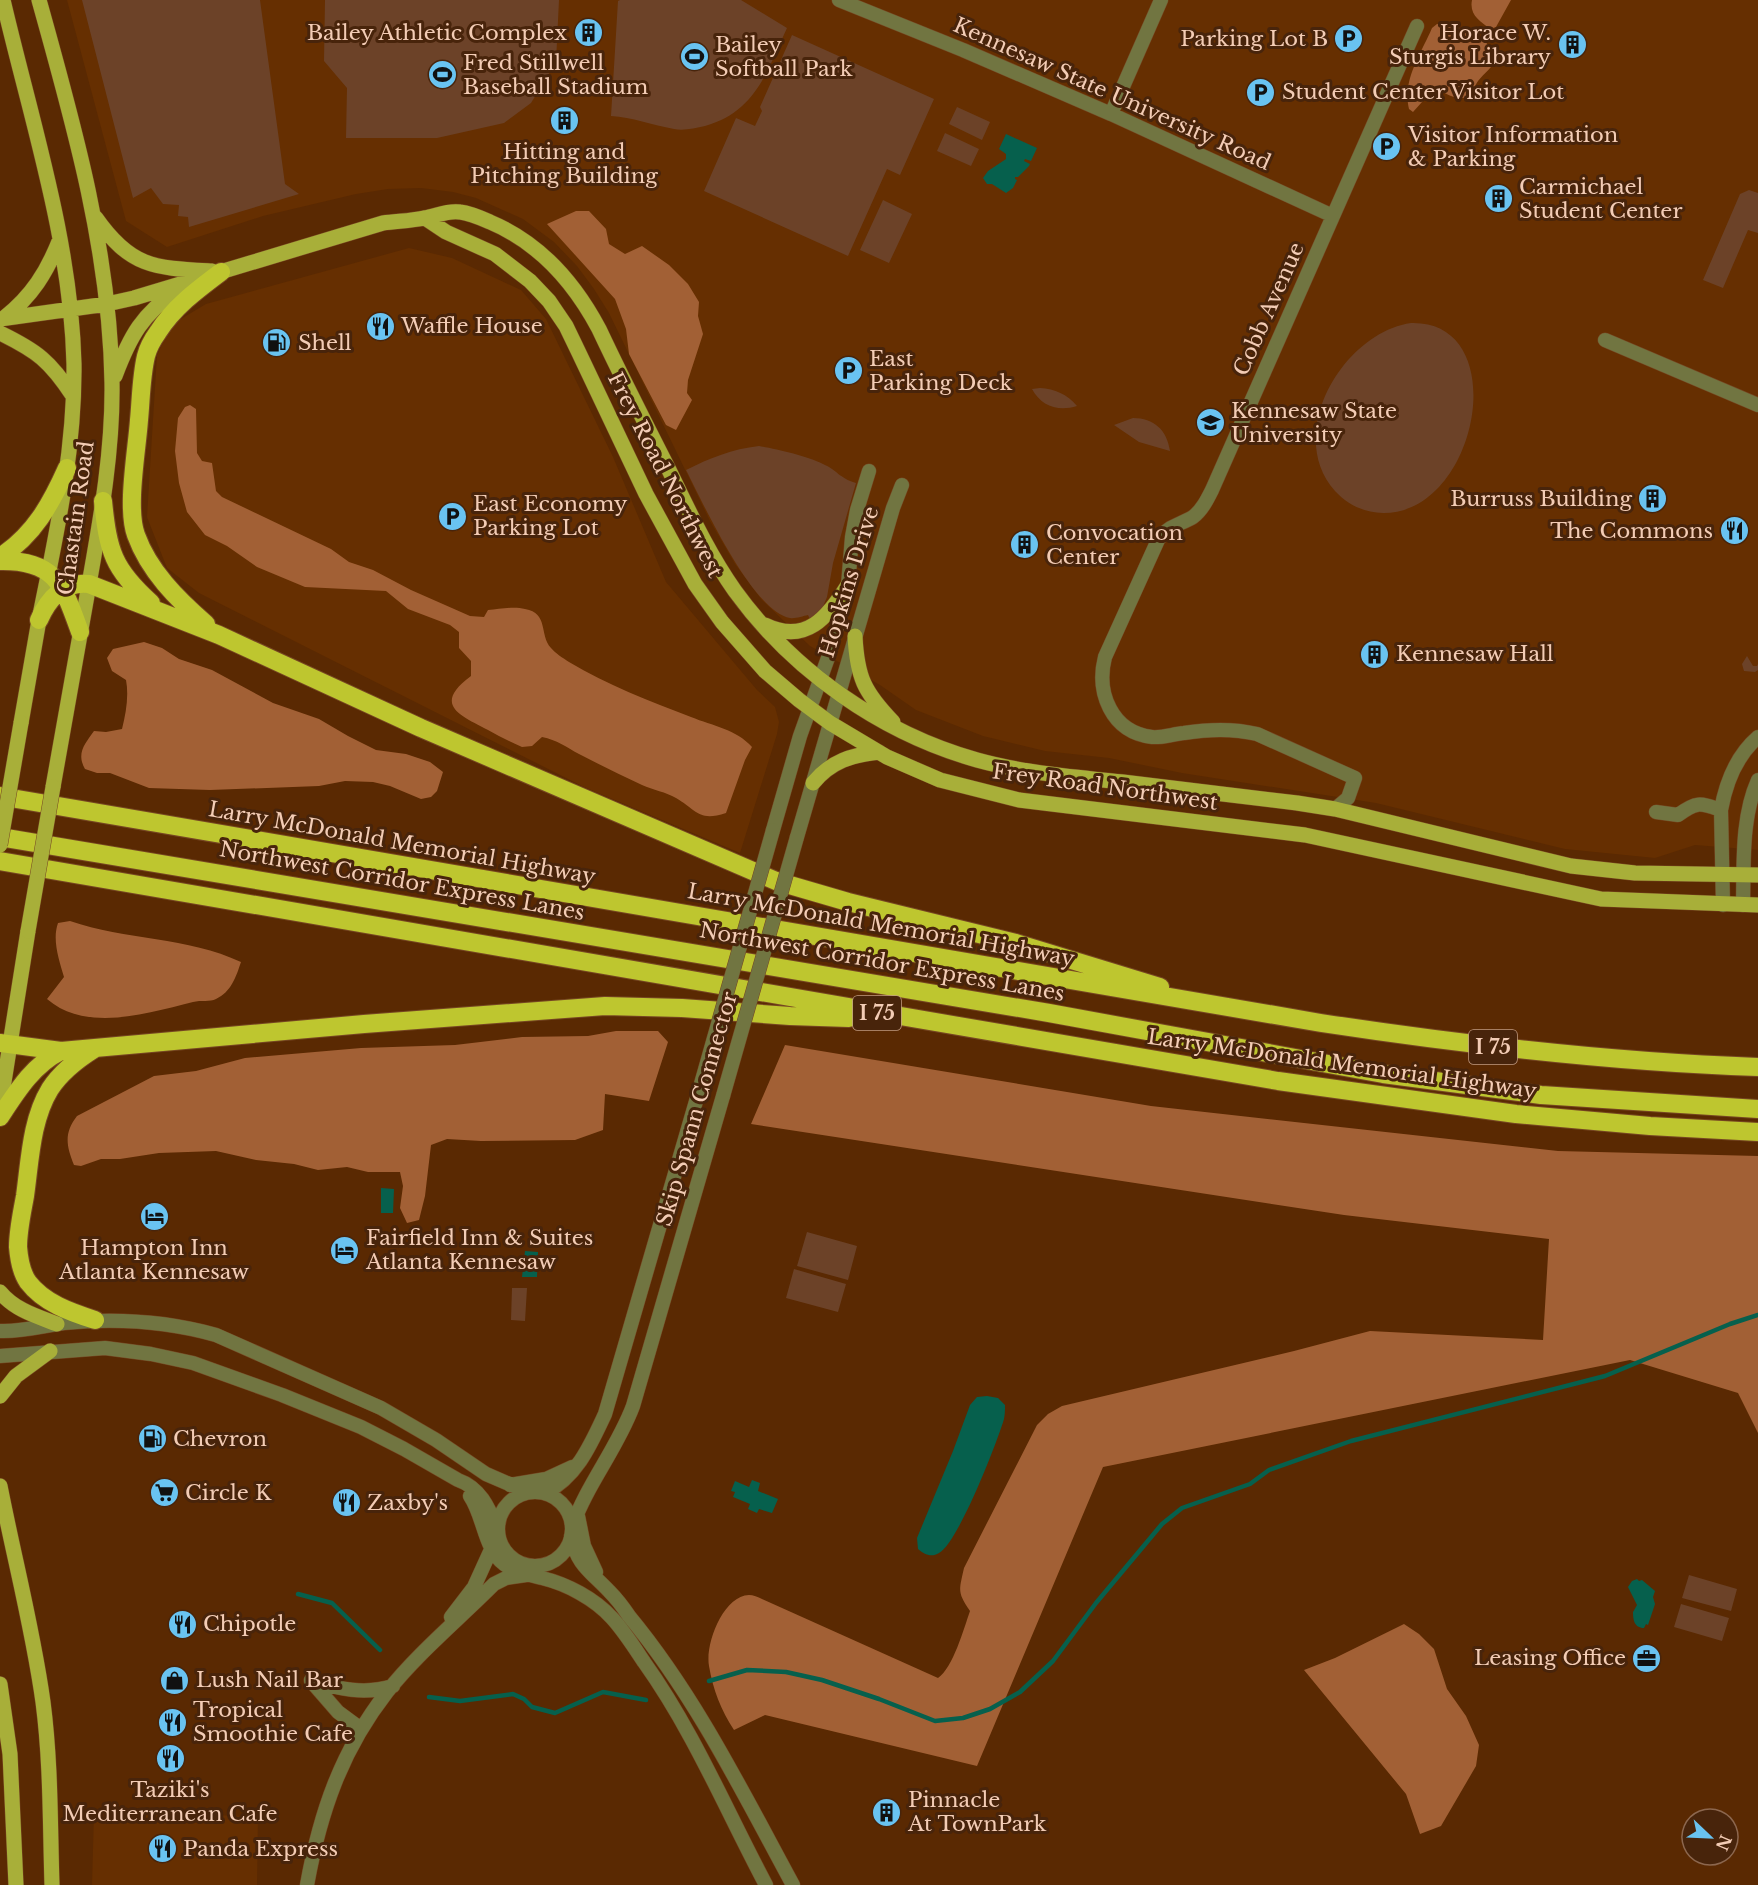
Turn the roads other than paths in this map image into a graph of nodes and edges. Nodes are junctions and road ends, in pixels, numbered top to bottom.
1 (3, 0) edge
2 (39, 0) edge
3 (839, 0) edge
4 (1161, 0) edge
5 (5, 24) edge
6 (1417, 26) dead end
7 (1111, 114) junction
8 (94, 215) junction
9 (1333, 216) junction
10 (425, 218) junction
11 (60, 239) junction
12 (221, 272) junction
13 (189, 282) junction
14 (107, 304) junction
15 (70, 310) junction
16 (1, 324) edge
17 (1605, 340) dead end
18 (112, 385) junction
19 (73, 397) junction
20 (1758, 405) edge
21 (67, 468) junction
22 (869, 471) dead end
23 (902, 485) dead end
24 (103, 501) junction
25 (0, 559) edge
26 (49, 572) junction
27 (89, 584) junction
28 (848, 585) junction
29 (62, 589) junction
30 (159, 610) junction
31 (39, 620) junction
32 (762, 623) junction
33 (80, 632) junction
34 (219, 635) junction
35 (855, 636) junction
36 (820, 679) junction
37 (838, 692) junction
38 (810, 708) junction
39 (830, 723) junction
40 (904, 732) junction
41 (1758, 737) edge
42 (879, 752) junction
43 (1758, 780) edge
44 (811, 790) junction
45 (0, 796) edge
46 (1335, 809) junction
47 (1721, 810) junction
48 (1656, 812) dead end
49 (0, 837) edge
50 (0, 845) edge
51 (0, 861) edge
52 (1724, 874) junction
53 (1751, 875) edge
54 (1724, 905) junction
55 (1751, 905) edge
56 (1231, 1009) junction
57 (902, 1018) junction
58 (5, 1043) edge
59 (95, 1049) junction
60 (61, 1051) junction
61 (1758, 1067) edge
62 (0, 1107) edge
63 (1758, 1109) edge
64 (0, 1117) edge
65 (1758, 1132) edge
66 (0, 1292) edge
67 (95, 1320) junction
68 (57, 1324) junction
69 (0, 1331) edge
70 (50, 1351) junction
71 (0, 1356) edge
72 (0, 1396) edge
73 (581, 1459) junction
74 (508, 1485) junction
75 (0, 1486) edge
76 (528, 1492) junction
77 (545, 1493) junction
78 (577, 1511) junction
79 (571, 1532) junction
80 (496, 1537) junction
81 (527, 1575) junction
82 (610, 1591) junction
83 (431, 1646) junction
84 (0, 1684) edge
85 (393, 1686) junction
86 (361, 1729) junction
87 (16, 1885) edge
88 (52, 1885) edge
89 (307, 1885) edge
90 (766, 1885) edge
91 (793, 1885) edge

1 - 5 main road, Chastain Road
2 - 8 main road, Chastain Road
3 - 7 street, Kennesaw State University Road
4 - 7 street
5 - 11 main road, Chastain Road
6 - 9 street, Cobb Avenue
7 - 9 street, Kennesaw State University Road
8 - 12 main road
8 - 14 main road, Chastain Road
9 - 46 street, Cobb Avenue
10 - 12 main road, Frey Road Northwest
10 - 32 main road, Frey Road Northwest
10 - 38 main road, Frey Road Northwest
11 - 15 main road, Chastain Road
11 - 16 main road
12 - 13 main road, Frey Road Northwest
12 - 34 highway
13 - 14 main road, Frey Road Northwest
13 - 18 main road
14 - 15 main road, Frey Road Northwest
14 - 18 main road, Chastain Road
15 - 16 main road, Frey Road Northwest
15 - 19 main road, Chastain Road
16 - 19 main road
17 - 20 street
18 - 24 main road, Chastain Road
19 - 21 main road, Chastain Road
21 - 25 highway
21 - 26 main road, Chastain Road
22 - 28 street, Hopkins Drive
23 - 35 street, Hopkins Drive
24 - 27 main road, Chastain Road
24 - 30 highway
25 - 26 highway
26 - 29 highway
26 - 31 main road, Chastain Road
27 - 29 highway
27 - 30 highway
27 - 33 main road, Chastain Road
28 - 32 main road
28 - 36 street, Hopkins Drive
29 - 31 highway
29 - 33 highway
30 - 34 highway
31 - 50 main road, Chastain Road, bridge
32 - 36 main road, Frey Road Northwest
33 - 58 main road, Chastain Road, bridge
34 - 56 highway
35 - 37 street, Hopkins Drive
35 - 40 main road
36 - 37 main road, Frey Road Northwest
36 - 38 street, Skip Spann Connector
37 - 39 street, Skip Spann Connector
37 - 40 main road, Frey Road Northwest
38 - 39 main road, Frey Road Northwest
38 - 73 street, Skip Spann Connector, bridge
39 - 42 main road, Frey Road Northwest
39 - 44 street, Skip Spann Connector
40 - 46 main road, Frey Road Northwest
41 - 47 street
42 - 44 main road
42 - 54 main road, Frey Road Northwest
43 - 53 street
44 - 78 street, Skip Spann Connector, bridge
45 - 56 highway, Larry McDonald Memorial Highway / I 75
46 - 52 main road, Frey Road Northwest
47 - 48 street
47 - 52 street
49 - 63 highway, Northwest Corridor Express Lanes
51 - 57 highway, Larry McDonald Memorial Highway / I 75
52 - 53 main road, Frey Road Northwest
52 - 54 street
53 - 55 street
54 - 55 main road, Frey Road Northwest
56 - 61 highway, Larry McDonald Memorial Highway / I 75
57 - 59 highway
57 - 65 highway, Larry McDonald Memorial Highway / I 75
58 - 60 highway
58 - 62 main road, Chastain Road
59 - 60 highway
59 - 67 highway
60 - 64 highway
66 - 68 main road
67 - 68 street
67 - 74 street
68 - 69 street
70 - 71 street
70 - 72 main road
70 - 80 street
73 - 74 street
73 - 77 street, Skip Spann Connector
74 - 76 street
75 - 88 main road
76 - 77 street
76 - 80 street
77 - 79 street
78 - 79 street, Skip Spann Connector
78 - 82 street
79 - 80 street
79 - 82 street
80 - 81 street
80 - 83 street
81 - 83 street
81 - 90 street
82 - 91 street
83 - 85 street
84 - 87 main road
85 - 86 street
85 - 86 street
86 - 89 street

